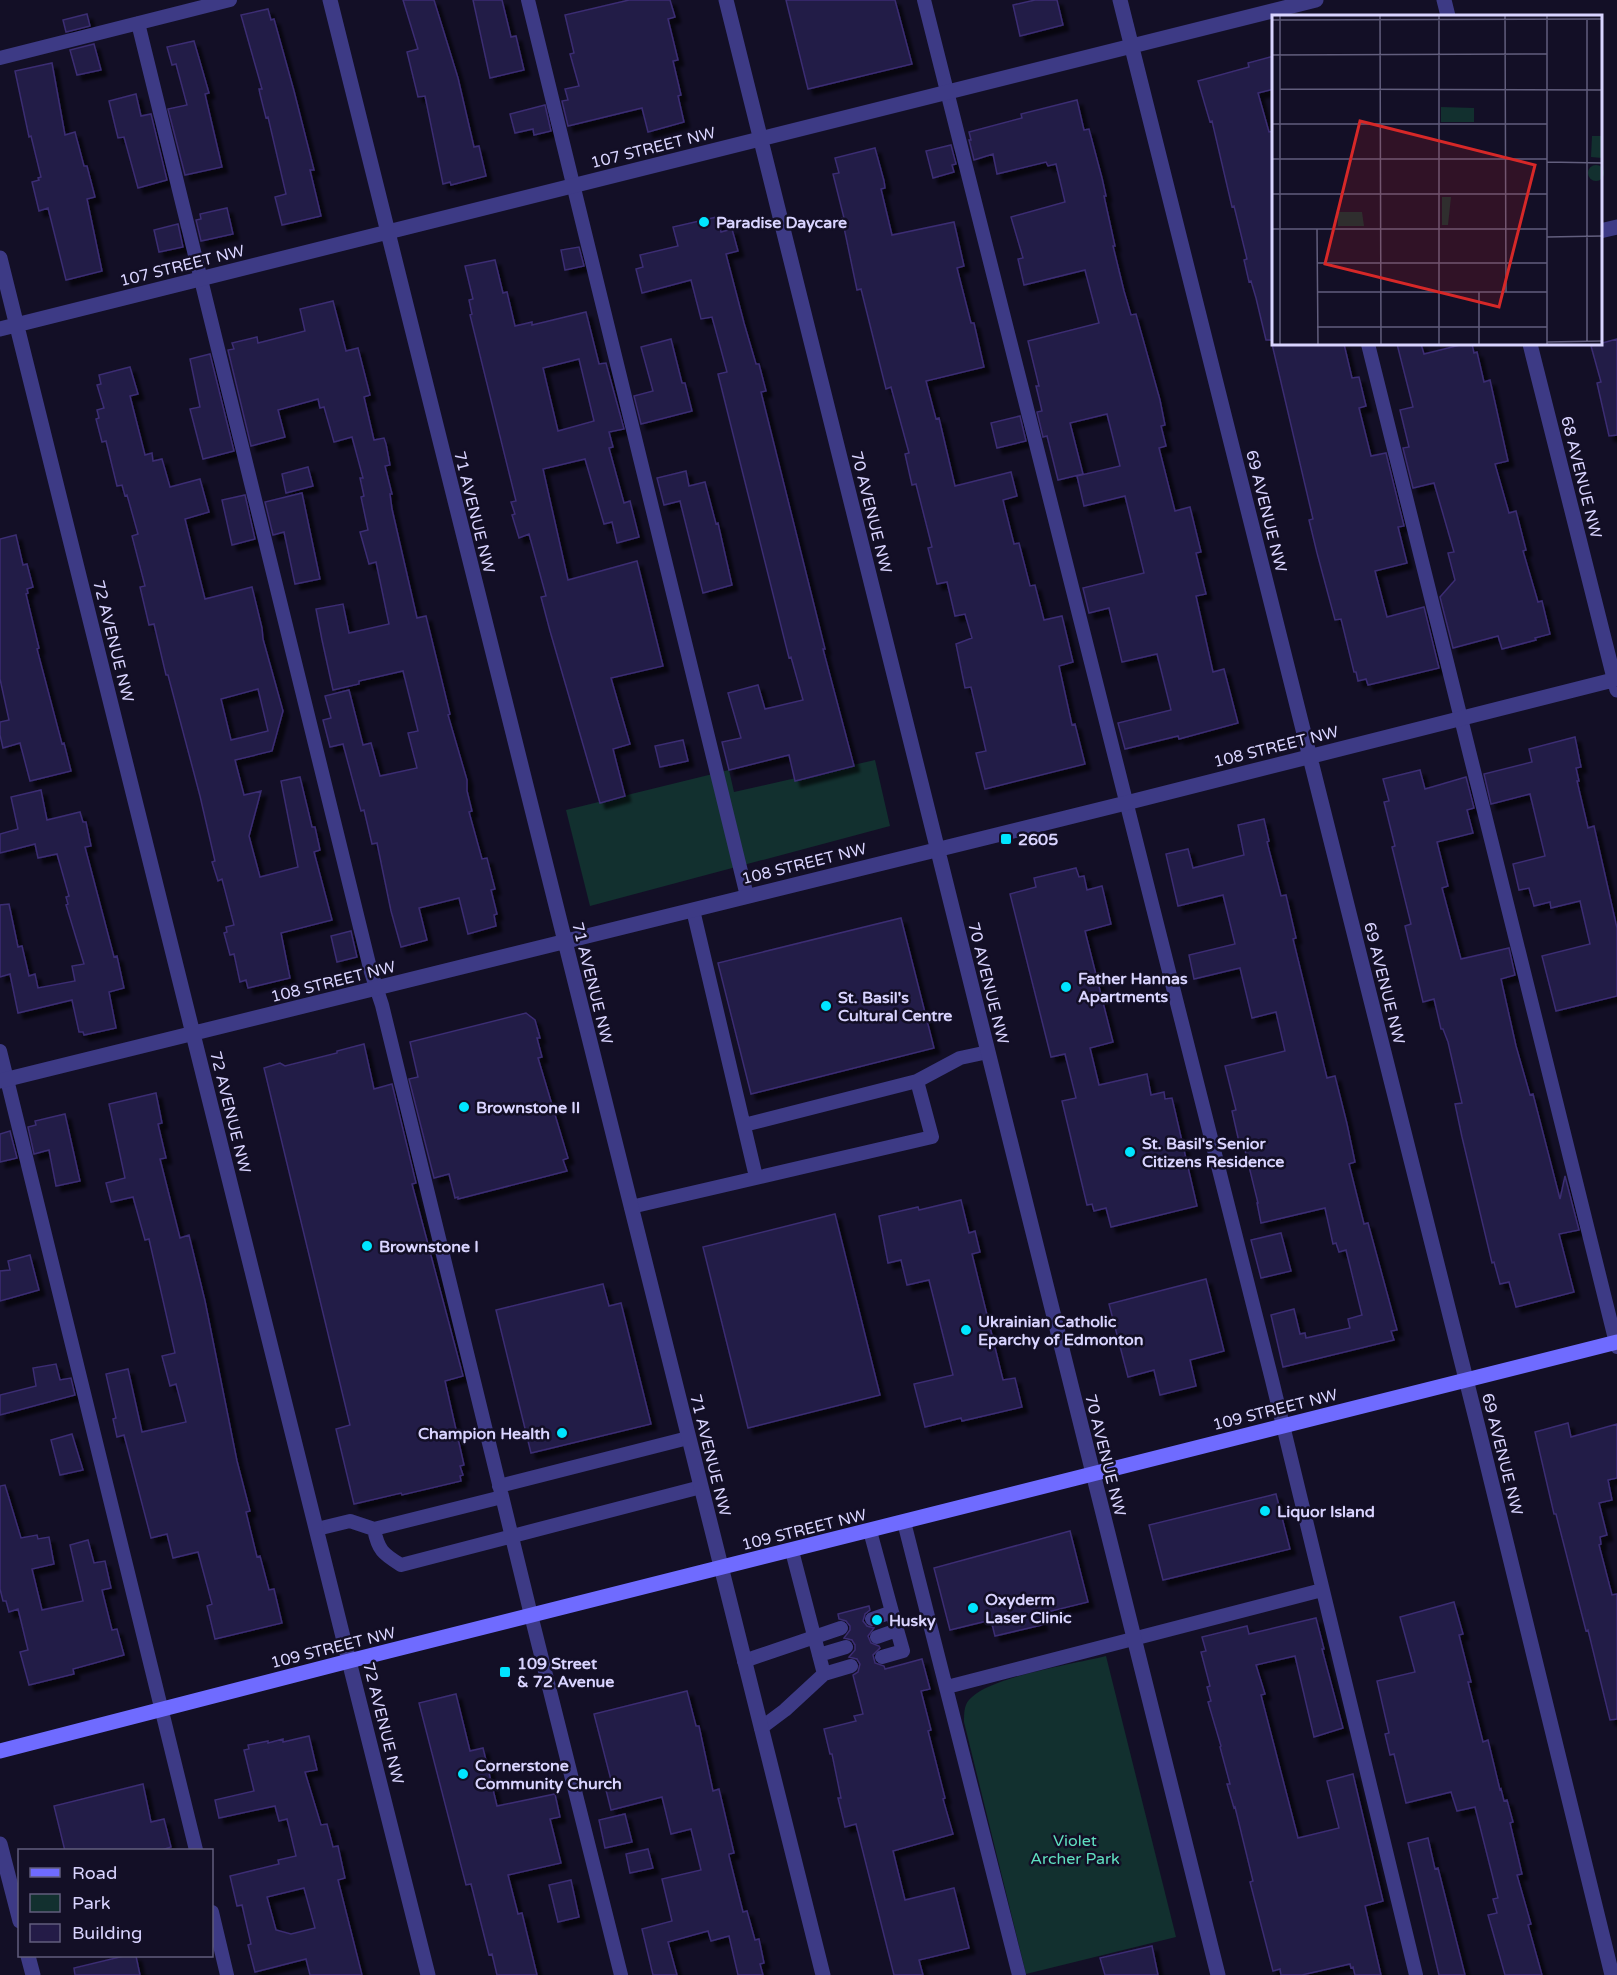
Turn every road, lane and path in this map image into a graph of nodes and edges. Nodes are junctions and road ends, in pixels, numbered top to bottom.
1 (230, 0) edge
2 (330, 0) edge
3 (528, 0) edge
4 (726, 0) edge
5 (924, 0) edge
6 (1120, 0) edge
7 (1316, 0) edge
8 (1444, 0) edge
9 (1284, 8) edge
10 (1448, 15) edge
11 (138, 23) junction
12 (1132, 46) junction
13 (0, 58) edge
14 (946, 92) junction
15 (760, 139) junction
16 (574, 185) junction
17 (1617, 227) edge
18 (1602, 231) edge
19 (387, 232) junction
20 (0, 258) edge
21 (201, 280) junction
22 (17, 325) junction
23 (0, 329) edge
24 (1368, 345) edge
25 (1530, 345) edge
26 (1616, 683) edge
27 (1461, 718) junction
28 (1310, 756) junction
29 (1126, 803) junction
30 (938, 849) junction
31 (747, 896) junction
32 (693, 910) junction
33 (565, 942) junction
34 (377, 989) junction
35 (193, 1034) junction
36 (0, 1051) edge
37 (988, 1052) junction
38 (3, 1080) edge
39 (917, 1081) junction
40 (744, 1125) junction
41 (756, 1177) junction
42 (631, 1207) junction
43 (1617, 1344) edge
44 (1466, 1380) junction
45 (1283, 1426) junction
46 (688, 1438) junction
47 (1092, 1474) junction
48 (701, 1487) junction
49 (501, 1491) junction
50 (904, 1522) junction
51 (316, 1529) junction
52 (374, 1529) junction
53 (870, 1531) junction
54 (512, 1537) junction
55 (792, 1551) junction
56 (721, 1568) junction
57 (1322, 1590) junction
58 (892, 1612) junction
59 (531, 1615) junction
60 (872, 1619) dead end
61 (841, 1628) dead end
62 (897, 1630) junction
63 (877, 1636) dead end
64 (814, 1637) junction
65 (1134, 1639) junction
66 (846, 1647) dead end
67 (819, 1655) junction
68 (882, 1657) dead end
69 (349, 1661) junction
70 (744, 1661) junction
71 (851, 1666) dead end
72 (824, 1674) junction
73 (947, 1687) junction
74 (160, 1710) junction
75 (761, 1728) junction
76 (0, 1751) edge
77 (0, 1844) edge
78 (195, 1849) edge
79 (18, 1913) edge
80 (213, 1916) edge
81 (28, 1957) edge
82 (33, 1975) edge
83 (227, 1975) edge
84 (428, 1975) edge
85 (621, 1975) edge
86 (823, 1975) edge
87 (1019, 1975) edge
88 (1218, 1975) edge
89 (1416, 1975) edge
90 (1612, 1975) edge

1 - 11 lane
2 - 19 street, 71 AVENUE NW
3 - 16 lane
4 - 15 street, 70 AVENUE NW
5 - 14 lane
6 - 12 street, 69 AVENUE NW
7 - 9 street, 107 STREET NW
8 - 10 street
9 - 12 street, 107 STREET NW
11 - 13 lane
11 - 21 lane
12 - 14 street, 107 STREET NW
12 - 28 street, 69 AVENUE NW
14 - 15 street, 107 STREET NW
14 - 29 lane
15 - 16 street, 107 STREET NW
15 - 30 street, 70 AVENUE NW
16 - 19 street, 107 STREET NW
16 - 31 lane
17 - 18 street
19 - 21 street, 107 STREET NW
19 - 33 street, 71 AVENUE NW
20 - 22 street, 72 AVENUE NW
21 - 22 street, 107 STREET NW
21 - 34 lane
22 - 23 street, 107 STREET NW
22 - 35 street, 72 AVENUE NW
24 - 27 lane
25 - 26 street, 68 AVENUE NW
26 - 27 street, 108 STREET NW
27 - 28 street, 108 STREET NW
27 - 43 lane
28 - 29 street, 108 STREET NW
28 - 44 street, 69 AVENUE NW
29 - 30 street, 108 STREET NW
29 - 45 lane
30 - 31 street, 108 STREET NW
30 - 37 street, 70 AVENUE NW
31 - 32 street, 108 STREET NW
32 - 33 street, 108 STREET NW
32 - 40 lane
33 - 34 street, 108 STREET NW
33 - 42 street, 71 AVENUE NW
34 - 35 street, 108 STREET NW
34 - 49 lane
35 - 38 street, 108 STREET NW
35 - 51 street, 72 AVENUE NW
36 - 38 lane
37 - 39 lane
37 - 47 street, 70 AVENUE NW
38 - 74 lane
39 - 40 lane
39 - 41 lane
40 - 41 lane
41 - 42 lane
42 - 46 street, 71 AVENUE NW
43 - 44 main road, 109 STREET NW
44 - 45 main road, 109 STREET NW
44 - 90 street, 69 AVENUE NW
45 - 47 main road, 109 STREET NW
45 - 57 lane
46 - 48 street, 71 AVENUE NW
46 - 49 lane
47 - 50 main road, 109 STREET NW
47 - 65 street, 70 AVENUE NW
48 - 54 lane
48 - 56 street, 71 AVENUE NW
49 - 52 lane
49 - 54 lane
50 - 53 main road, 109 STREET NW
50 - 73 lane
51 - 52 lane
51 - 69 street, 72 AVENUE NW
52 - 54 lane
53 - 55 main road, 109 STREET NW
53 - 58 lane
54 - 59 lane
55 - 56 main road, 109 STREET NW
55 - 64 lane
56 - 59 main road, 109 STREET NW
56 - 70 street, 71 AVENUE NW
57 - 65 lane
57 - 89 lane
58 - 60 lane
58 - 62 lane
59 - 69 main road, 109 STREET NW
59 - 85 lane
61 - 64 lane
62 - 63 lane
62 - 68 lane
64 - 67 lane
64 - 70 lane
65 - 73 lane
65 - 88 street, 70 AVENUE NW
66 - 67 lane
67 - 72 lane
69 - 74 main road, 109 STREET NW
69 - 84 street, 72 AVENUE NW
70 - 75 street, 71 AVENUE NW
71 - 72 lane
72 - 75 lane
73 - 87 lane
74 - 76 main road, 109 STREET NW
74 - 78 lane
75 - 86 street, 71 AVENUE NW
77 - 79 street
80 - 83 lane
81 - 82 street

